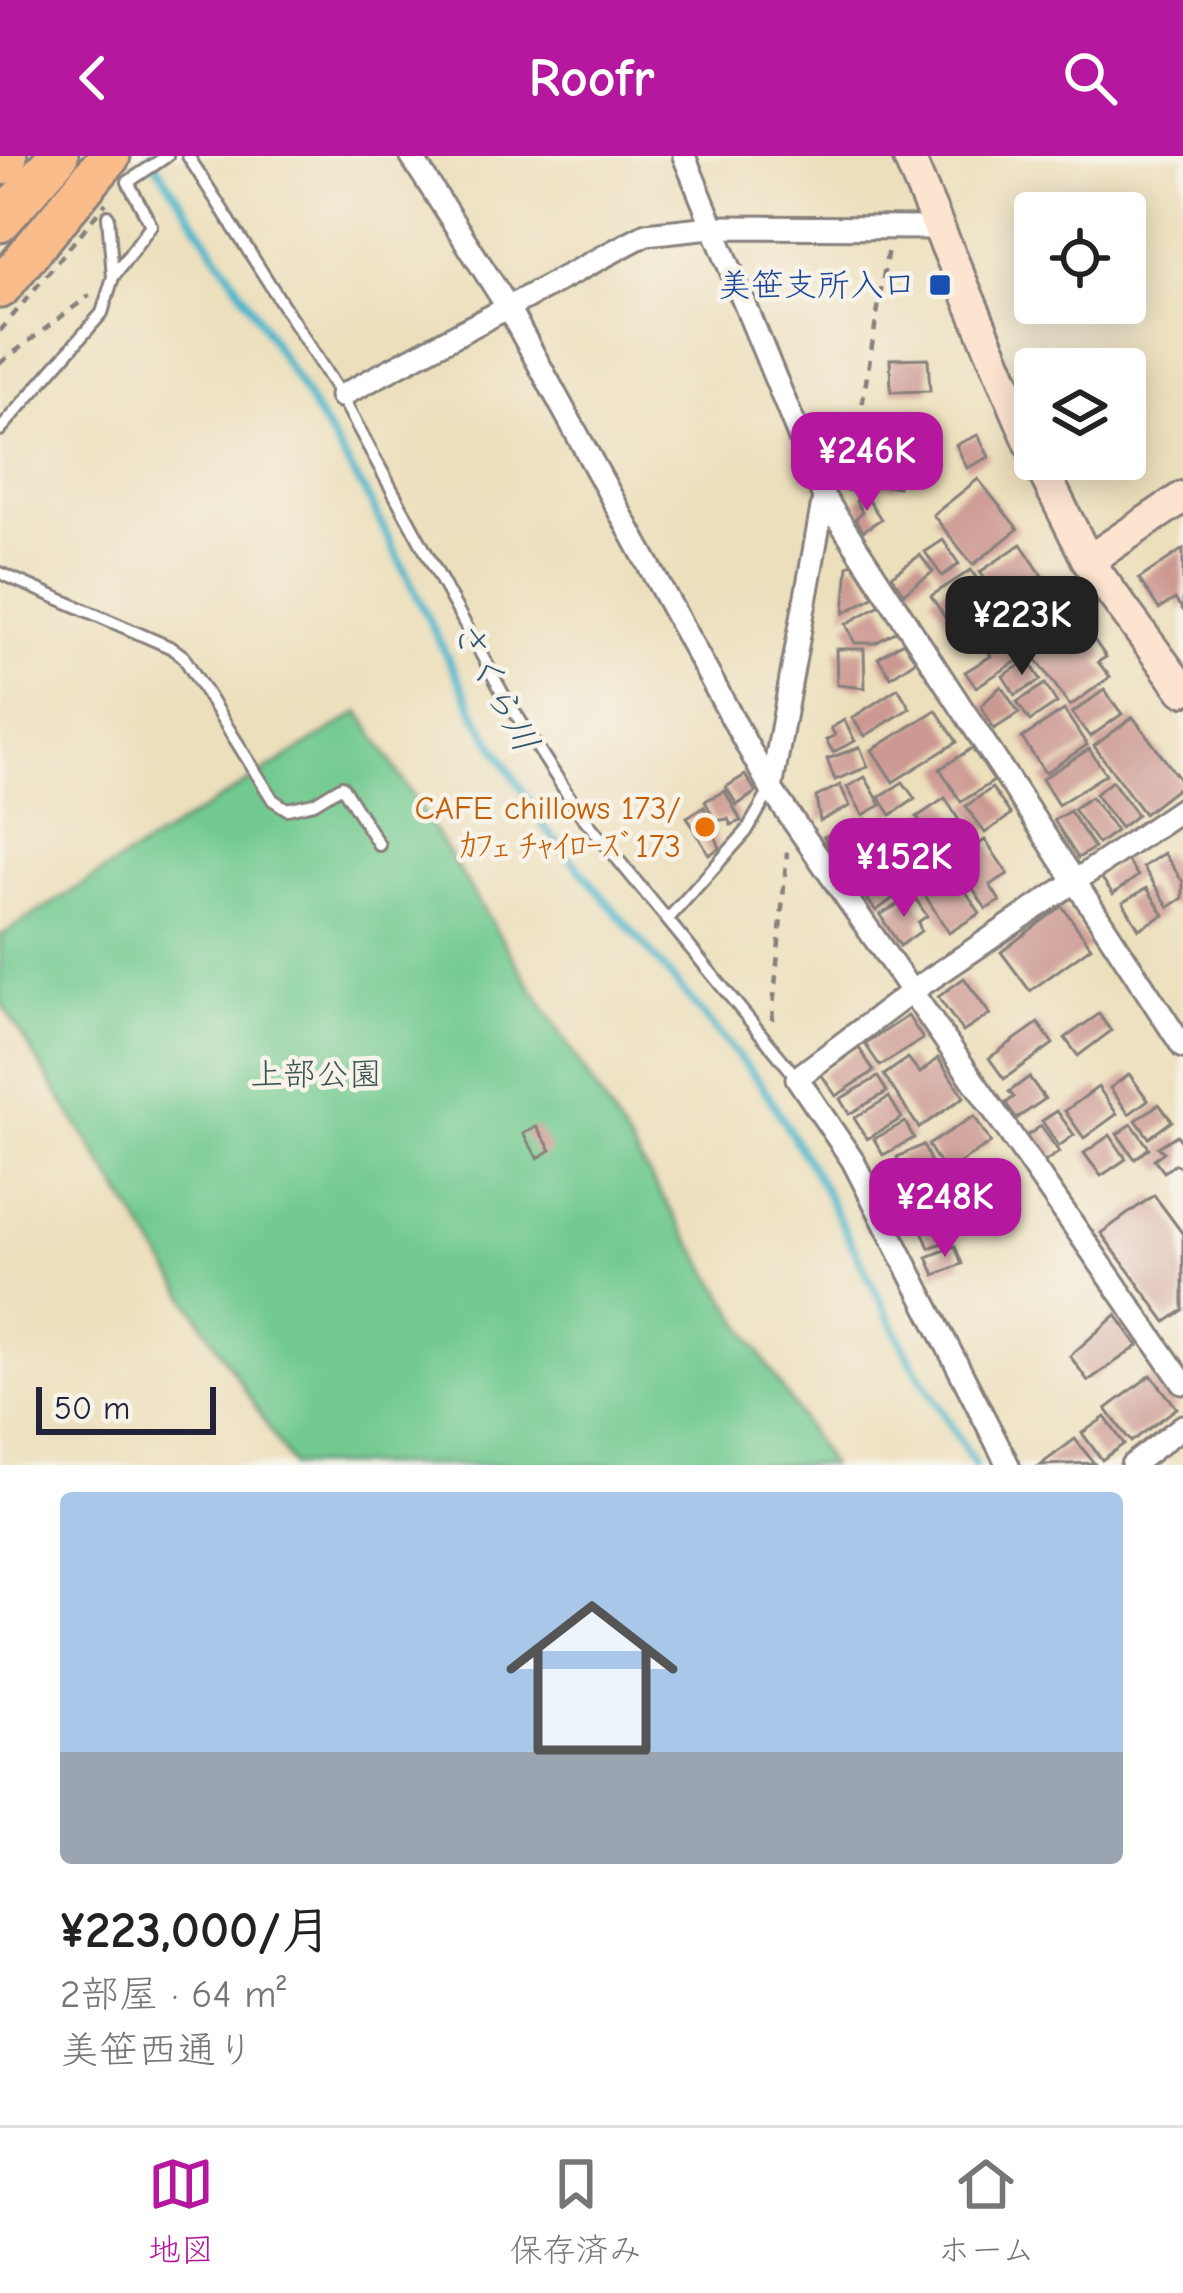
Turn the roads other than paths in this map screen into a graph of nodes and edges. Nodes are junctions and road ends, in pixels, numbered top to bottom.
1 (8, 156) edge
2 (58, 156) edge
3 (167, 156) edge
4 (188, 156) edge
5 (411, 156) edge
6 (684, 156) edge
7 (908, 156) edge
8 (0, 164) edge
9 (123, 166) edge
10 (107, 210) road end
11 (0, 222) edge
12 (711, 226) junction
13 (938, 228) junction
14 (113, 277) junction
15 (0, 288) edge
16 (506, 306) junction
17 (341, 395) junction
18 (1014, 405) edge
19 (0, 430) edge
20 (1048, 480) edge
21 (824, 497) junction
22 (1183, 497) edge
23 (1088, 560) junction
24 (0, 573) edge
25 (1183, 690) edge
26 (771, 789) junction
27 (1183, 808) edge
28 (379, 845) dead end
29 (1074, 880) junction
30 (668, 919) junction
31 (914, 990) junction
32 (1183, 1047) edge
33 (797, 1078) junction
34 (1183, 1383) edge
35 (1183, 1426) edge
36 (1008, 1465) edge
37 (1132, 1465) edge

1 - 8 highway
2 - 11 highway
3 - 9 lane
4 - 17 lane
5 - 16 street
6 - 12 street
7 - 13 street
9 - 14 lane
9 - 15 highway
10 - 14 lane
12 - 13 street
12 - 16 street
12 - 21 street
13 - 18 street
14 - 19 lane
16 - 17 street
16 - 26 street
17 - 30 lane
20 - 23 street
21 - 26 street
21 - 29 street
22 - 23 street
23 - 25 street
24 - 28 lane
26 - 30 lane
26 - 31 street
27 - 29 street
29 - 31 street
29 - 32 street
30 - 33 lane
31 - 33 street
31 - 34 street
33 - 36 street
35 - 37 street

